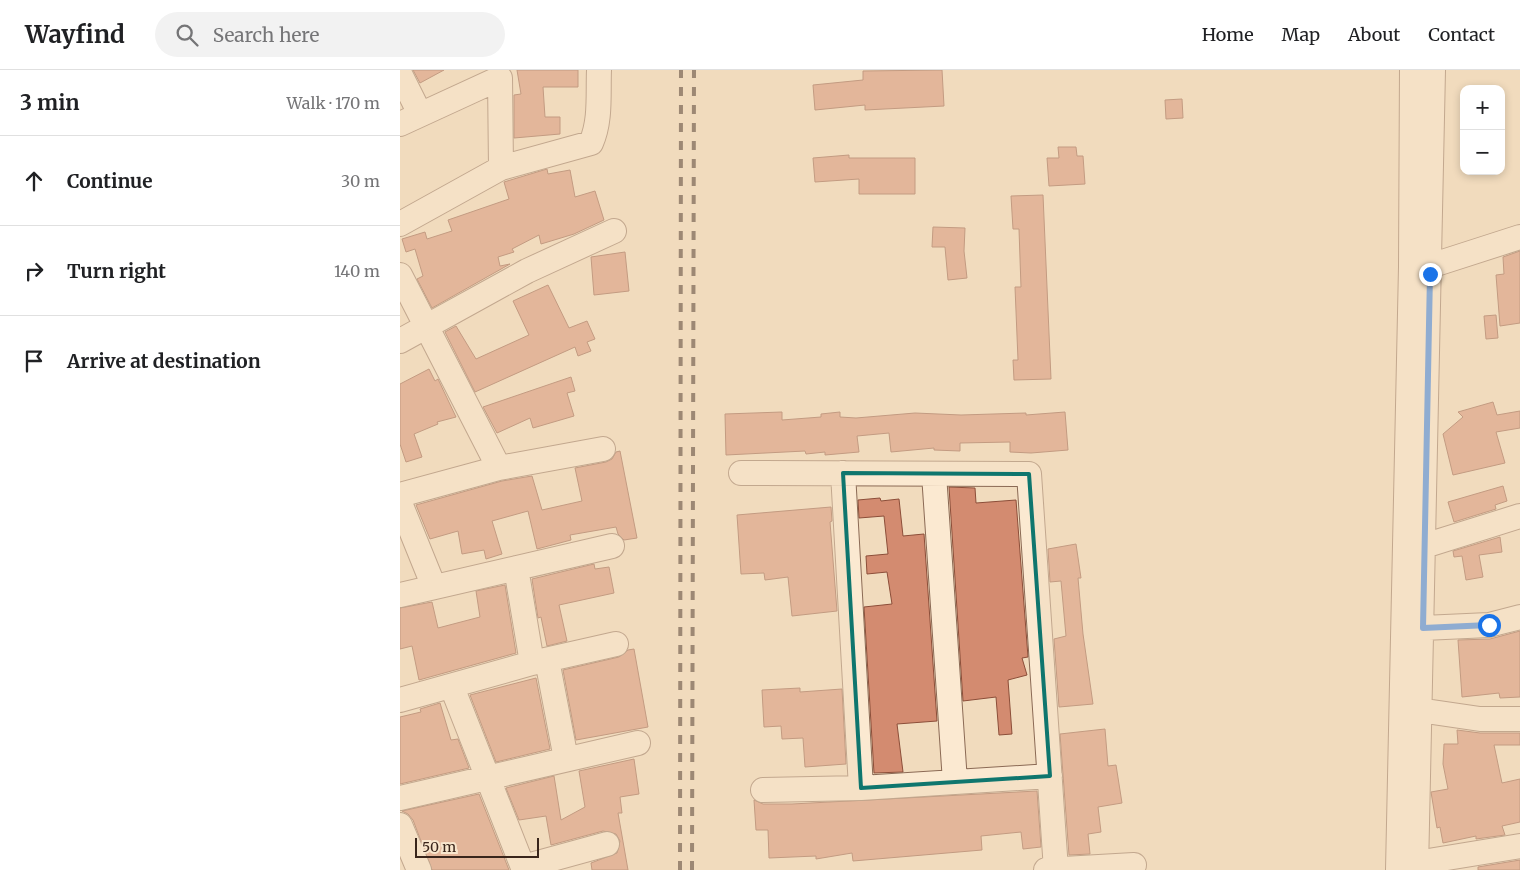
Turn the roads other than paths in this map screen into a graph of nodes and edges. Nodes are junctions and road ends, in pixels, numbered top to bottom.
1 (599, 70) edge
2 (1412, 70) edge
3 (1433, 70) edge
4 (400, 74) edge
5 (500, 74) edge
6 (410, 119) edge
7 (501, 168) junction
8 (400, 224) edge
9 (614, 231) dead end
10 (1520, 237) edge
11 (1421, 266) junction
12 (400, 275) edge
13 (427, 326) junction
14 (400, 341) edge
15 (603, 449) dead end
16 (499, 468) junction
17 (742, 473) dead end
18 (843, 473) junction
19 (934, 474) junction
20 (400, 495) edge
21 (400, 503) edge
22 (1520, 516) edge
23 (612, 546) dead end
24 (1424, 546) junction
25 (516, 568) junction
26 (434, 587) junction
27 (400, 595) edge
28 (1520, 617) edge
29 (1423, 628) junction
30 (616, 644) dead end
31 (539, 661) junction
32 (452, 687) junction
33 (400, 700) edge
34 (1412, 709) junction
35 (1520, 719) edge
36 (638, 743) dead end
37 (566, 759) junction
38 (486, 776) junction
39 (1050, 776) junction
40 (955, 782) junction
41 (861, 788) junction
42 (763, 790) dead end
43 (400, 798) edge
44 (400, 826) edge
45 (607, 844) dead end
46 (1520, 846) edge
47 (1134, 865) dead end
48 (523, 868) edge
49 (1410, 868) edge
50 (419, 870) edge
51 (1046, 870) edge
52 (1056, 870) edge

1 - 7 street
2 - 11 street
3 - 11 street
4 - 6 street
5 - 6 street
5 - 7 street
7 - 8 street
9 - 13 street
10 - 11 street
11 - 24 street
11 - 34 street
12 - 13 street
13 - 14 street
13 - 16 street
15 - 16 street
16 - 20 street
17 - 18 street
18 - 19 street
18 - 41 street
19 - 39 street
19 - 40 street
21 - 26 street
22 - 24 street
23 - 25 street
24 - 29 street
25 - 26 street
25 - 31 street
26 - 27 street
28 - 29 street
29 - 34 street
30 - 31 street
31 - 32 street
31 - 37 street
32 - 33 street
32 - 38 street
34 - 35 street
34 - 49 street
36 - 37 street
37 - 38 street
38 - 43 street
38 - 48 street
39 - 40 street
39 - 52 street
40 - 41 street
41 - 42 street
44 - 50 street
45 - 48 street
46 - 49 street
47 - 52 street
51 - 52 street

